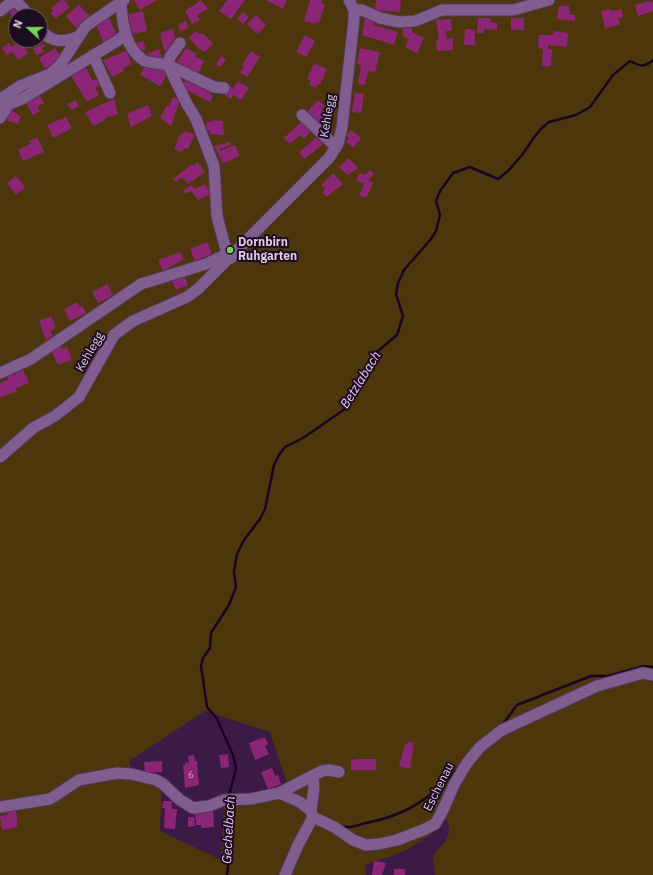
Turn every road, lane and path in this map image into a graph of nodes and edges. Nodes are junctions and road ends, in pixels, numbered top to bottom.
1 (549, 0) edge
2 (120, 1) edge
3 (351, 5) edge
4 (23, 8) edge
5 (0, 11) edge
6 (125, 35) junction
7 (80, 36) junction
8 (48, 37) edge
9 (180, 43) dead end
10 (94, 55) junction
11 (168, 65) junction
12 (224, 88) dead end
13 (110, 93) dead end
14 (3, 103) edge
15 (302, 115) dead end
16 (0, 118) edge
17 (336, 147) junction
18 (229, 256) junction
19 (0, 373) edge
20 (0, 457) edge
21 (653, 676) edge
22 (338, 772) dead end
23 (313, 776) junction
24 (279, 793) junction
25 (0, 807) edge
26 (312, 814) junction
27 (285, 875) edge

1 - 3 street, Kehlegg
2 - 6 street
2 - 7 street
3 - 17 street, Kehlegg
4 - 5 street
6 - 10 street
6 - 11 street
7 - 8 street
7 - 14 street
9 - 11 street
10 - 13 street
10 - 14 street
11 - 12 street
11 - 18 street
14 - 16 street
15 - 17 street
17 - 18 street, Kehlegg
18 - 19 street, Kehlegg
18 - 20 street, Kehlegg
21 - 26 street, Eschenau
22 - 23 street
23 - 24 street
23 - 26 street
24 - 25 street
24 - 26 street, Eschenau
26 - 27 street

